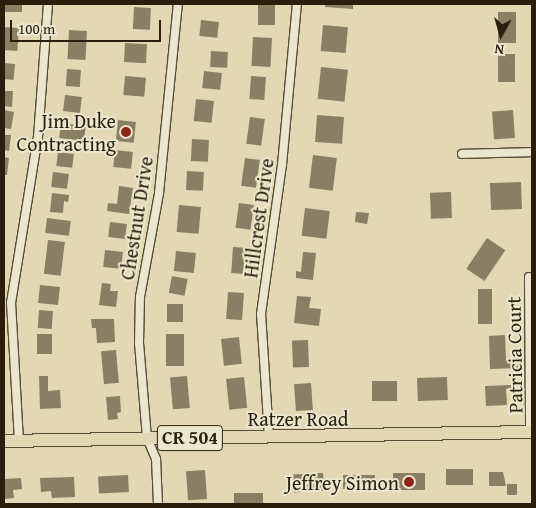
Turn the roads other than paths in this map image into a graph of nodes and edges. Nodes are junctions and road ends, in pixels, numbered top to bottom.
1 (48, 4) edge
2 (178, 4) edge
3 (297, 4) edge
4 (532, 152) edge
5 (462, 154) dead end
6 (529, 277) dead end
7 (531, 432) edge
8 (269, 437) junction
9 (147, 438) junction
10 (4, 441) edge
11 (19, 441) junction
12 (158, 504) edge

1 - 11 street
2 - 9 street, Chestnut Drive
3 - 8 street, Hillcrest Drive
4 - 5 street
6 - 7 street, Patricia Court
7 - 8 main road, Ratzer Road / CR 504
8 - 9 main road, Ratzer Road / CR 504
9 - 11 main road, Ratzer Road / CR 504
9 - 12 street, Chestnut Drive
10 - 11 main road, Ratzer Road / CR 504

